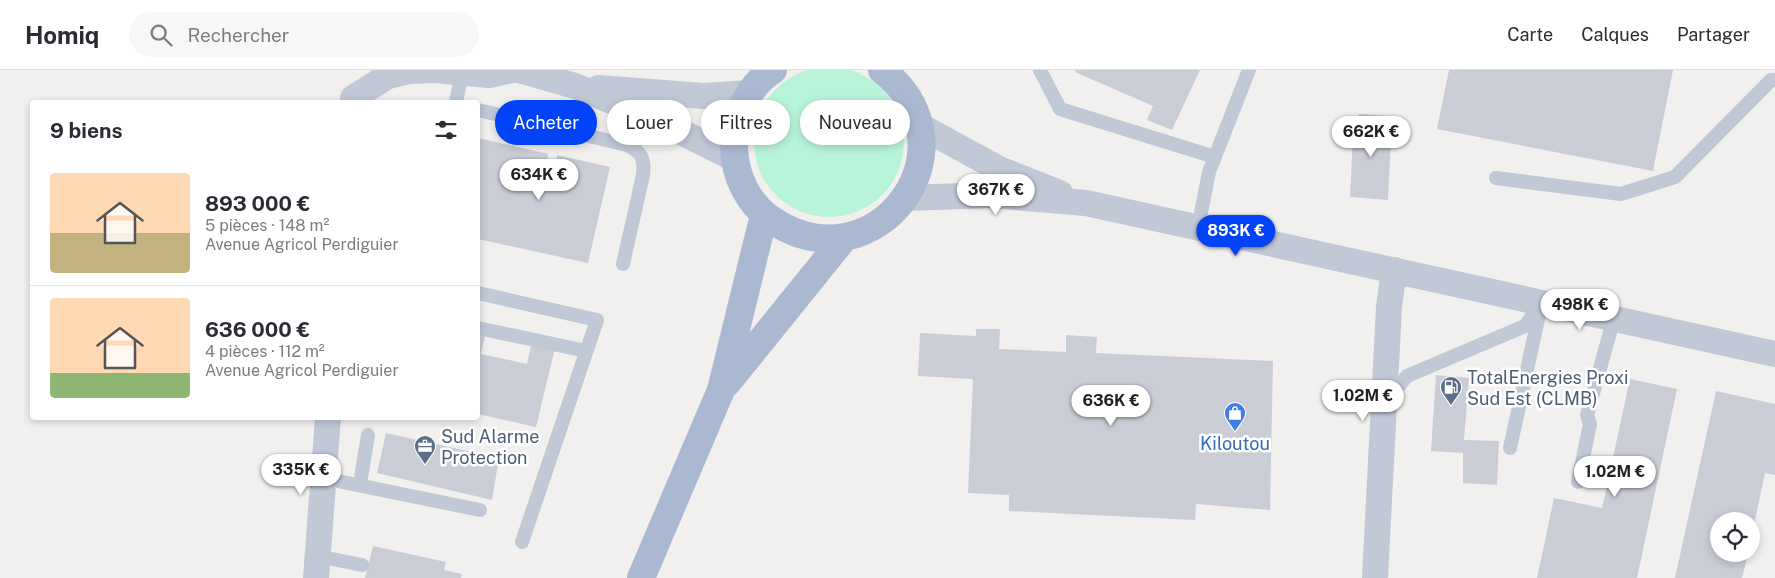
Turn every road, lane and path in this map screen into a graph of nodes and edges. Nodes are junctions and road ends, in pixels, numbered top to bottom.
1 (365, 70) edge
2 (512, 70) edge
3 (519, 70) edge
4 (773, 70) edge
5 (1040, 70) edge
6 (1249, 70) edge
7 (462, 73) junction
8 (892, 74) edge
9 (1775, 80) edge
10 (575, 86) junction
11 (750, 92) junction
12 (353, 100) edge
13 (456, 100) edge
14 (480, 110) edge
15 (920, 126) junction
16 (1215, 157) junction
17 (735, 159) junction
18 (1496, 178) dead end
19 (906, 198) junction
20 (1086, 203) junction
21 (764, 215) junction
22 (1198, 228) junction
23 (844, 238) junction
24 (624, 264) dead end
25 (1394, 270) junction
26 (480, 293) edge
27 (1542, 302) junction
28 (1614, 318) junction
29 (480, 328) edge
30 (586, 351) junction
31 (1775, 354) edge
32 (721, 390) junction
33 (1384, 402) junction
34 (328, 420) edge
35 (368, 435) dead end
36 (1510, 448) dead end
37 (323, 478) junction
38 (1578, 482) dead end
39 (360, 484) junction
40 (480, 510) dead end
41 (522, 542) dead end
42 (362, 565) dead end
43 (316, 567) edge
44 (641, 578) edge
45 (1375, 578) edge

1 - 12 street
2 - 7 street
3 - 10 street
4 - 11 main road
5 - 16 lane
6 - 16 lane
7 - 12 street
7 - 13 lane
8 - 15 main road
9 - 18 lane
10 - 11 street
10 - 17 street
11 - 17 main road
14 - 24 lane
15 - 19 main road
15 - 20 street
16 - 22 lane
17 - 21 main road
19 - 20 street
19 - 23 main road
20 - 22 street
21 - 23 main road
21 - 32 main road
22 - 25 street
23 - 32 main road
25 - 27 street
25 - 33 street
26 - 30 lane
27 - 28 street
27 - 33 lane
27 - 36 lane
28 - 31 street
28 - 38 lane
29 - 30 lane
30 - 41 lane
32 - 44 main road
33 - 45 street
34 - 37 street
35 - 39 lane
37 - 39 lane
37 - 43 street
39 - 40 lane
42 - 43 lane

